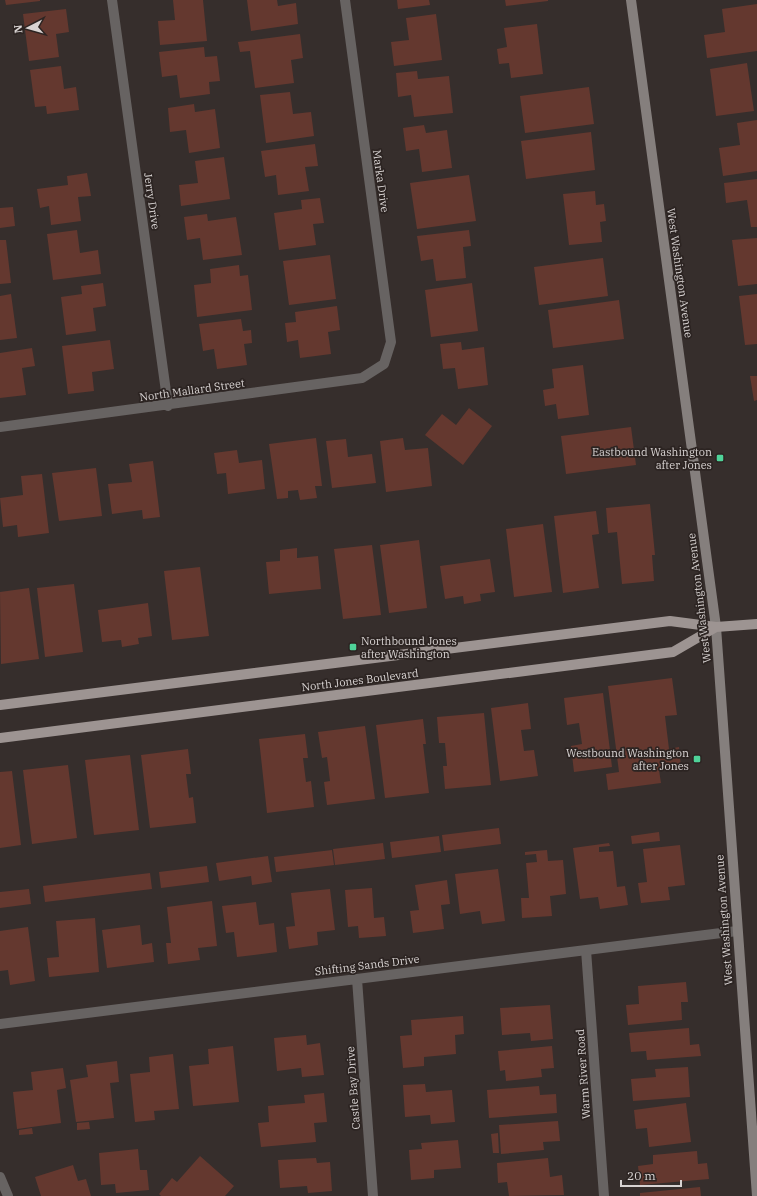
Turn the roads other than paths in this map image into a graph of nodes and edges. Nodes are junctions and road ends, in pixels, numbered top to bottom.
1 (112, 0) edge
2 (345, 0) edge
3 (631, 0) edge
4 (384, 364) joint
5 (168, 406) junction
6 (0, 427) edge
7 (757, 624) edge
8 (716, 627) junction
9 (0, 705) edge
10 (0, 738) edge
11 (737, 931) junction
12 (586, 950) junction
13 (357, 979) junction
14 (0, 1024) edge
15 (0, 1176) edge
16 (8, 1196) edge
17 (373, 1196) edge
18 (604, 1196) edge
19 (757, 1196) edge

1 - 5 street, Jerry Drive
2 - 4 street, Marka Drive
3 - 8 main road, West Washington Avenue
4 - 5 street, North Mallard Street
5 - 6 street, North Mallard Street
7 - 8 main road, North Jones Boulevard
8 - 9 main road, North Jones Boulevard
8 - 10 main road, North Jones Boulevard
8 - 11 main road, West Washington Avenue
11 - 12 street, Shifting Sands Drive
11 - 19 main road, West Washington Avenue
12 - 13 street, Shifting Sands Drive
12 - 18 street, Warm River Road
13 - 14 street, Shifting Sands Drive
13 - 17 street, Castle Bay Drive
15 - 16 street

